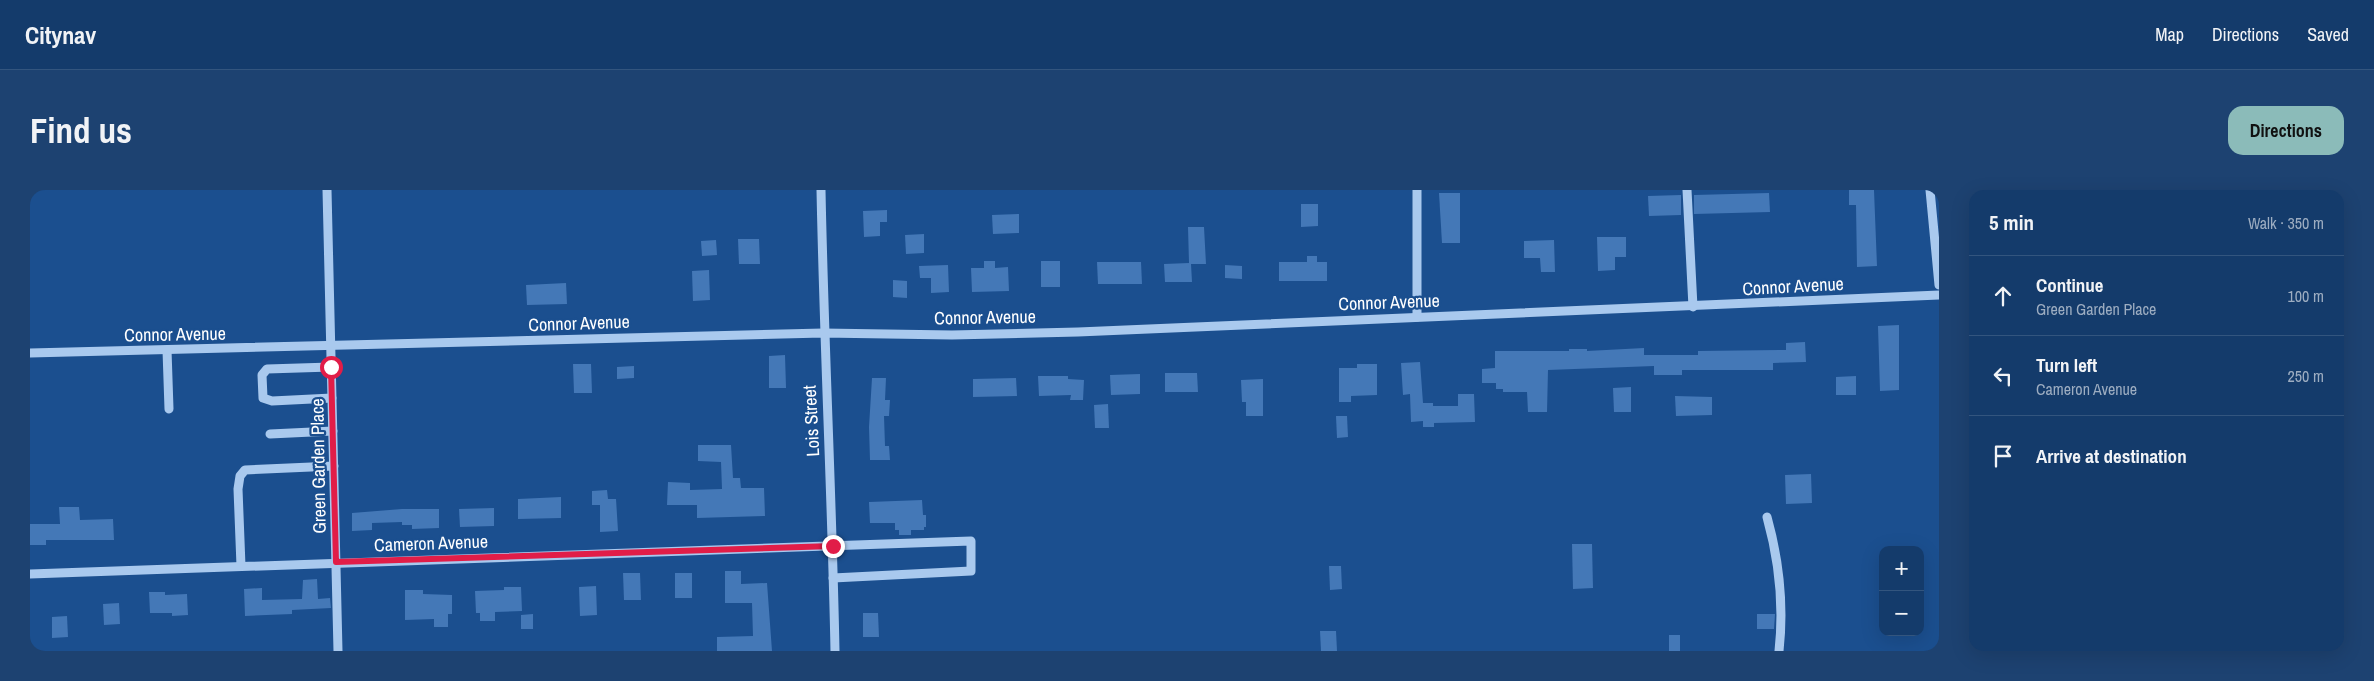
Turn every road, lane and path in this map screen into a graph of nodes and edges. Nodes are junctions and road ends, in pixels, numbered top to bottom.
1 (327, 190) edge
2 (821, 190) edge
3 (1417, 190) edge
4 (1687, 190) edge
5 (1930, 190) edge
6 (1939, 285) edge
7 (1939, 295) edge
8 (1693, 307) junction
9 (1417, 317) junction
10 (824, 333) junction
11 (331, 346) junction
12 (167, 350) junction
13 (30, 353) edge
14 (331, 367) junction
15 (332, 398) junction
16 (169, 409) dead end
17 (333, 431) junction
18 (270, 434) dead end
19 (334, 466) junction
20 (1767, 517) dead end
21 (833, 546) junction
22 (336, 562) junction
23 (241, 566) junction
24 (30, 574) edge
25 (834, 578) junction
26 (338, 651) edge
27 (835, 651) edge
28 (1779, 651) edge

1 - 11 street, Green Garden Place
2 - 10 street, Lois Street
3 - 9 street
4 - 8 street
5 - 6 street
7 - 8 street, Connor Avenue
8 - 9 street, Connor Avenue
9 - 10 street, Connor Avenue
10 - 11 street, Connor Avenue
10 - 21 street, Lois Street
11 - 12 street, Connor Avenue
11 - 14 street, Green Garden Place
12 - 13 street, Connor Avenue
12 - 16 street
14 - 15 street, Green Garden Place
14 - 15 street
15 - 17 street, Green Garden Place
17 - 18 street
17 - 19 street, Green Garden Place
19 - 22 street, Green Garden Place
19 - 23 street
20 - 28 street
21 - 22 street, Cameron Avenue
21 - 25 street, Lois Street
21 - 25 street, Cameron Avenue
22 - 23 street, Cameron Avenue
22 - 26 street, Green Garden Place
23 - 24 street, Cameron Avenue
25 - 27 street, Lois Street

